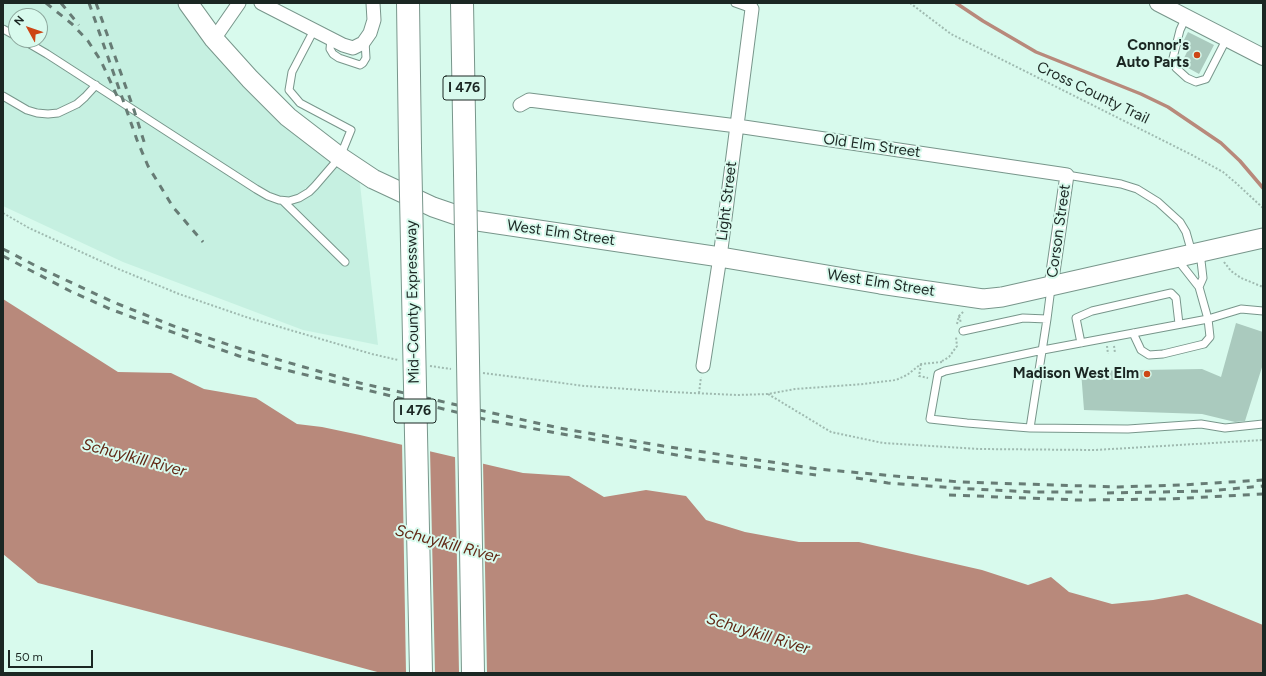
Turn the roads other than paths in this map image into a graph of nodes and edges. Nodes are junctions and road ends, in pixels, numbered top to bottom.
1 (188, 3) edge
2 (239, 3) edge
3 (261, 3) edge
4 (373, 3) edge
5 (408, 3) edge
6 (462, 3) edge
7 (735, 3) edge
8 (1167, 5) edge
9 (753, 6) edge
10 (1186, 17) junction
11 (314, 30) junction
12 (1227, 38) junction
13 (214, 39) junction
14 (331, 39) junction
15 (365, 40) junction
16 (37, 48) edge
17 (1263, 57) edge
18 (96, 85) junction
19 (3, 96) edge
20 (520, 105) dead end
21 (737, 126) junction
22 (340, 157) junction
23 (1067, 175) junction
24 (283, 201) junction
25 (1255, 239) edge
26 (1189, 254) junction
27 (720, 257) junction
28 (345, 262) dead end
29 (1051, 286) junction
30 (1199, 287) junction
31 (1263, 311) edge
32 (1046, 319) junction
33 (1208, 319) junction
34 (1180, 324) junction
35 (960, 330) road end
36 (1133, 333) junction
37 (1081, 343) junction
38 (1042, 350) junction
39 (703, 366) road end
40 (1263, 424) edge
41 (1030, 428) junction
42 (421, 673) edge
43 (473, 673) edge

1 - 13 main road, West Elm Street
2 - 13 street
3 - 11 street
4 - 15 street
5 - 42 highway, Mid-County Expressway / I 476, bridge
6 - 43 highway, I 476, bridge
7 - 9 lane
8 - 10 street
9 - 21 street, Light Street
10 - 12 street
10 - 12 lane
11 - 14 street
11 - 22 lane
12 - 17 street
13 - 22 main road, West Elm Street
14 - 15 street
14 - 15 lane
16 - 18 lane
18 - 19 lane
18 - 24 lane
20 - 21 street, Old Elm Street
21 - 23 street, Old Elm Street
21 - 27 street, Light Street
22 - 24 lane
22 - 27 main road, West Elm Street
23 - 26 lane, Old Elm Street
23 - 29 street, Corson Street
24 - 28 lane
25 - 26 main road, West Elm Street
26 - 29 main road, West Elm Street
26 - 30 lane
26 - 30 lane
27 - 29 main road, West Elm Street
27 - 39 street, Light Street
29 - 32 lane
30 - 33 lane
31 - 33 lane
32 - 35 lane
32 - 38 lane
33 - 34 lane
33 - 36 lane
34 - 36 lane
34 - 37 lane
36 - 37 lane
37 - 38 lane
38 - 41 lane
38 - 41 lane
40 - 41 lane

